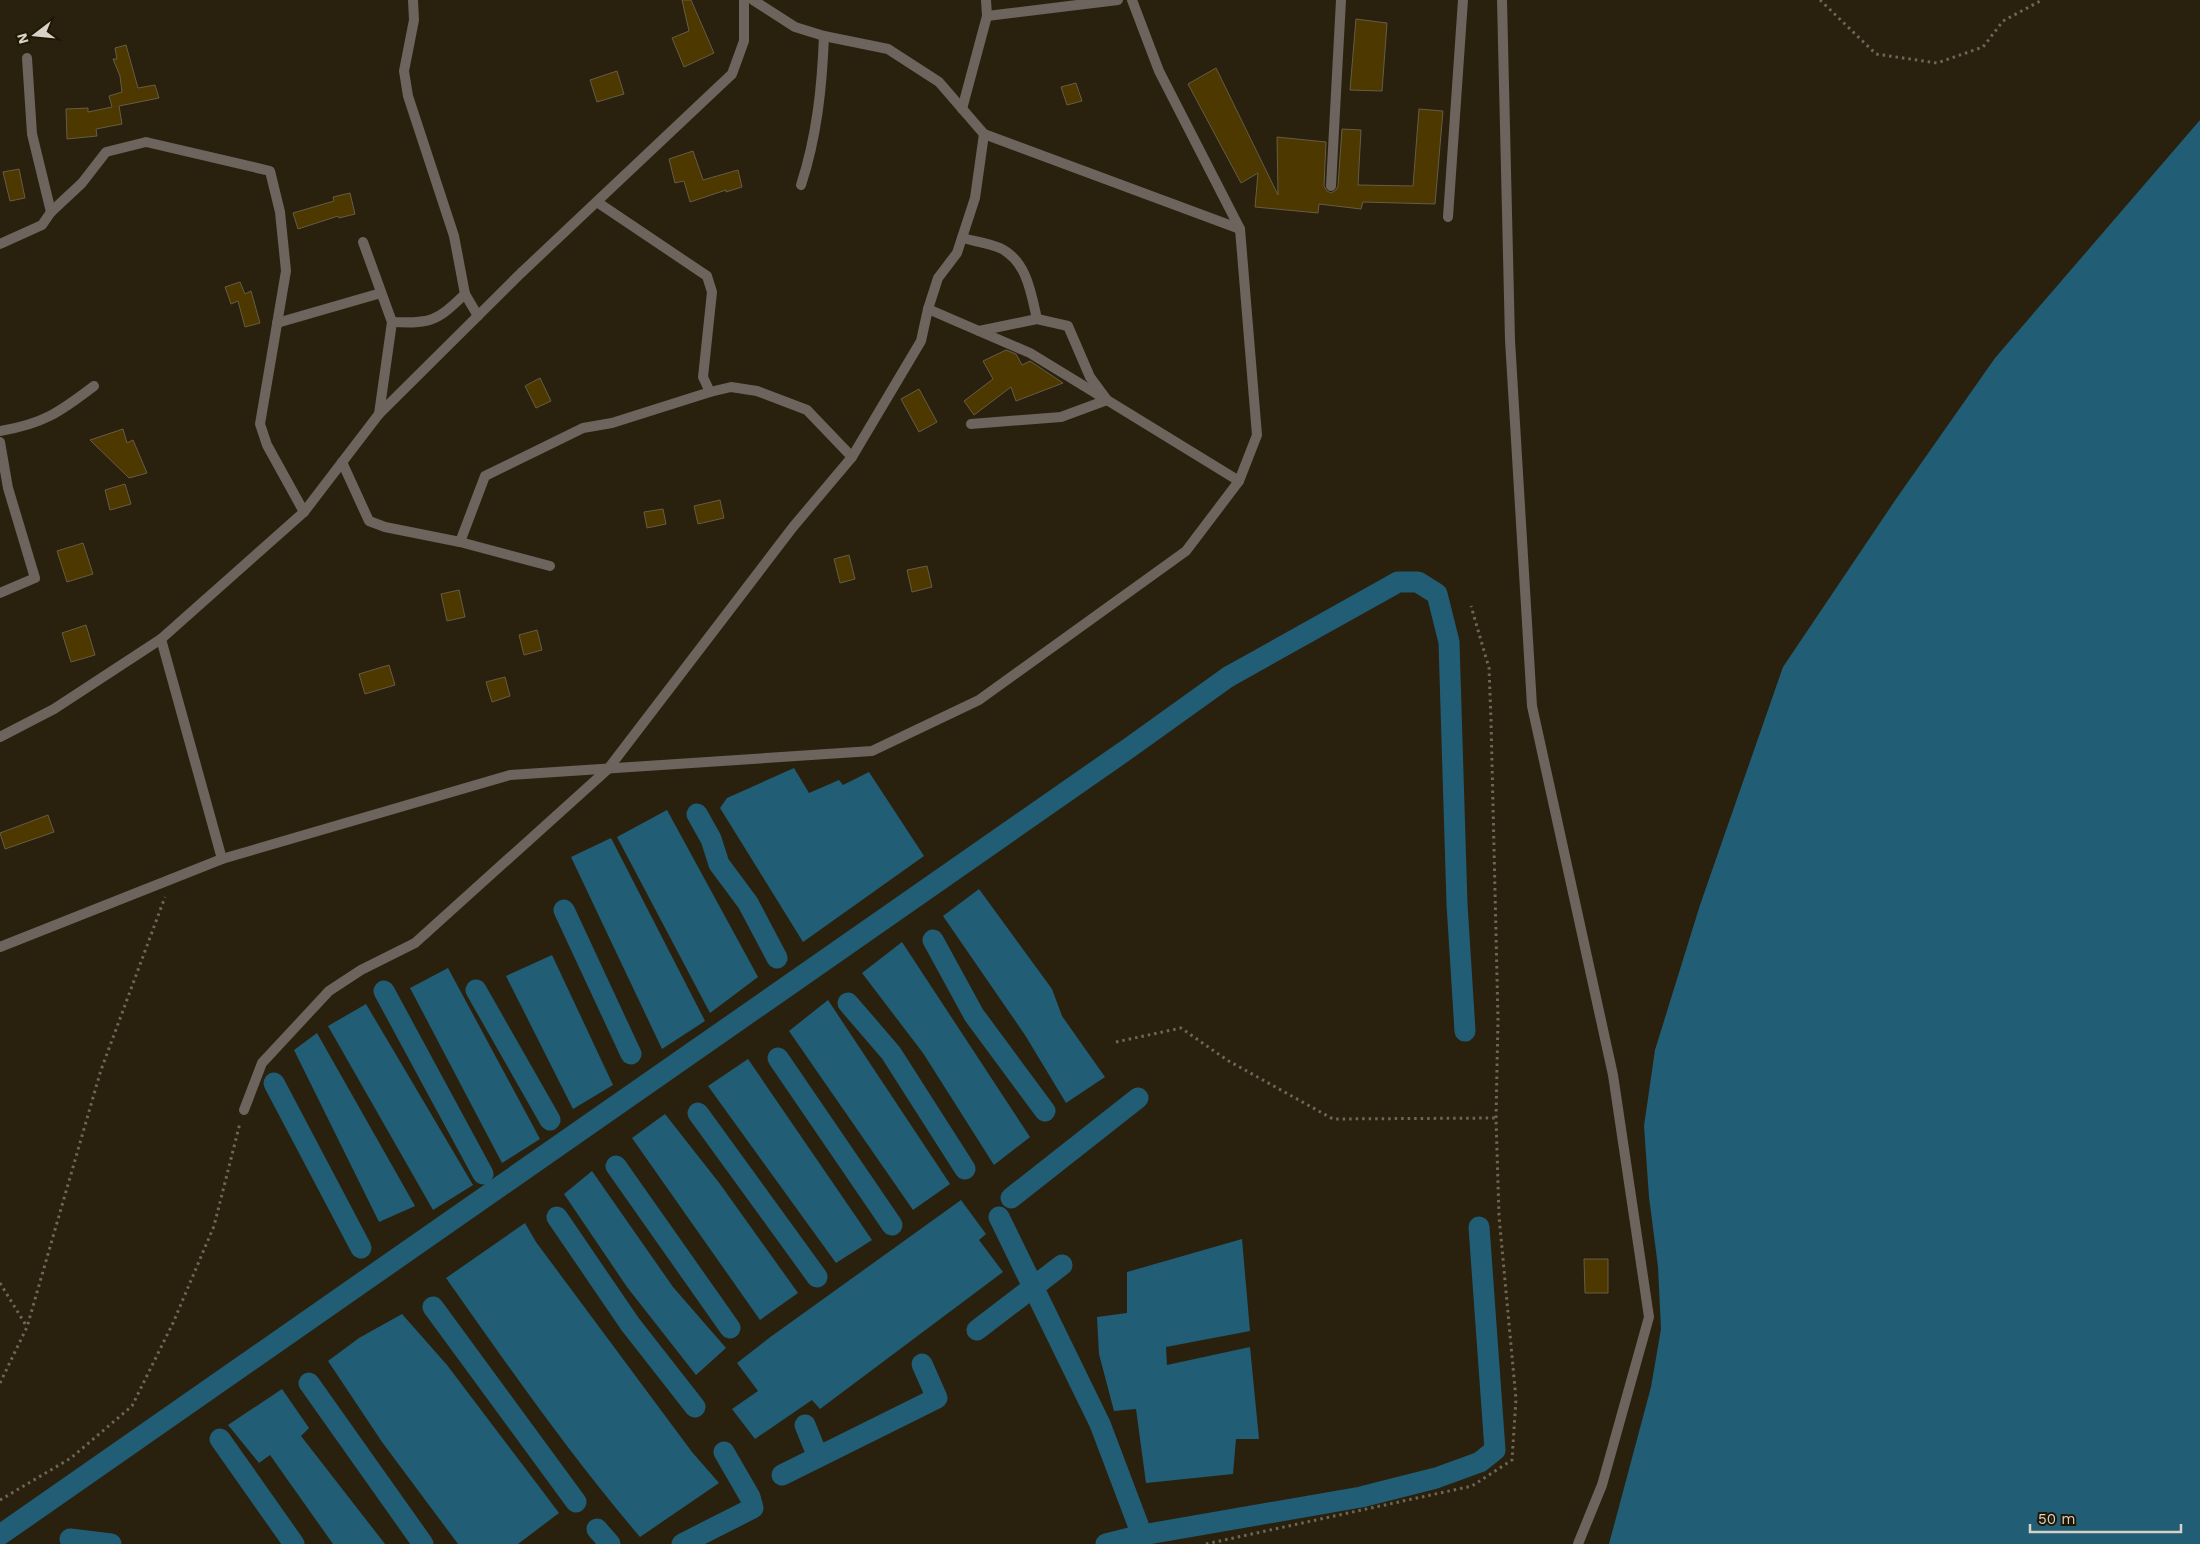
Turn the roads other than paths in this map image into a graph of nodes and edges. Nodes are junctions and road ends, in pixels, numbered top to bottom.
1 (413, 0) edge
2 (744, 0) edge
3 (753, 0) edge
4 (986, 0) edge
5 (1118, 0) edge
6 (1132, 0) edge
7 (1341, 0) edge
8 (1462, 0) edge
9 (1502, 0) edge
10 (1061, 4) edge
11 (987, 16) junction
12 (824, 36) junction
13 (27, 58) dead end
14 (962, 109) junction
15 (984, 134) junction
16 (802, 185) dead end
17 (1331, 186) dead end
18 (598, 202) junction
19 (51, 212) junction
20 (1448, 217) dead end
21 (1240, 229) junction
22 (962, 238) junction
23 (363, 242) dead end
24 (0, 244) edge
25 (381, 293) junction
26 (465, 294) junction
27 (928, 309) junction
28 (478, 316) junction
29 (1036, 319) junction
30 (392, 322) junction
31 (277, 323) junction
32 (979, 331) junction
33 (94, 386) dead end
34 (710, 392) junction
35 (1108, 400) junction
36 (379, 414) junction
37 (970, 424) dead end
38 (0, 431) edge
39 (0, 442) edge
40 (852, 457) junction
41 (342, 462) junction
42 (1239, 481) junction
43 (304, 512) junction
44 (460, 542) junction
45 (550, 566) dead end
46 (0, 593) edge
47 (161, 639) junction
48 (0, 737) edge
49 (608, 769) junction
50 (222, 858) junction
51 (0, 947) edge
52 (244, 1110) road end
53 (1578, 1544) edge

1 - 26 street
2 - 18 street
3 - 12 street
4 - 11 street
5 - 10 street
6 - 21 street
7 - 17 street
8 - 20 street
9 - 53 street
10 - 11 street
11 - 14 street
12 - 14 street
12 - 16 street
13 - 19 street
14 - 15 street
15 - 21 street
15 - 22 street
18 - 28 street
18 - 34 street
19 - 24 street
19 - 31 street
21 - 42 street
22 - 27 street
22 - 29 street
23 - 25 street
25 - 30 street
25 - 31 street
26 - 28 street
26 - 30 street
27 - 32 street
27 - 40 street
28 - 36 street
29 - 32 street
29 - 35 street
30 - 36 street
31 - 43 street
32 - 35 street
33 - 38 street
34 - 40 street
34 - 44 street
35 - 37 street
35 - 42 street
36 - 41 street
39 - 46 street
40 - 49 street
41 - 43 street
41 - 44 street
42 - 49 street
43 - 47 street
44 - 45 street
47 - 48 street
47 - 50 street
49 - 50 street
49 - 52 street
50 - 51 street

